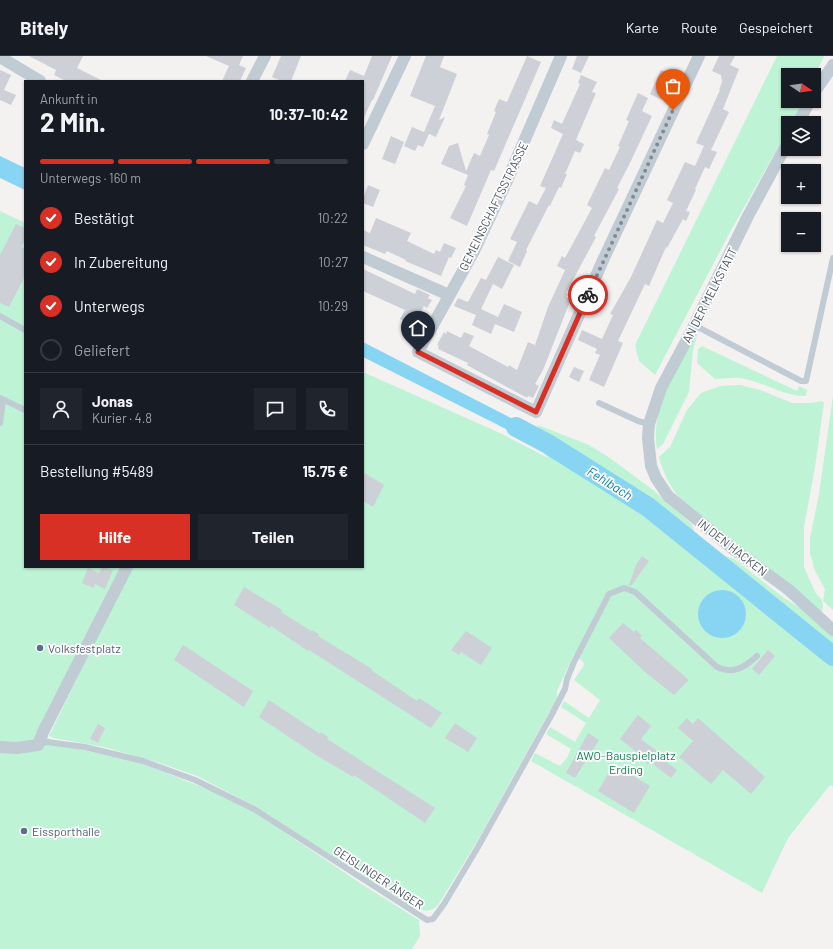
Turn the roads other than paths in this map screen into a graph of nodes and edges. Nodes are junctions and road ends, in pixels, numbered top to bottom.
1 (265, 56) edge
2 (405, 56) edge
3 (561, 56) edge
4 (699, 56) edge
5 (0, 57) edge
6 (833, 65) edge
7 (38, 80) edge
8 (253, 80) edge
9 (821, 83) edge
10 (364, 142) edge
11 (781, 155) edge
12 (364, 257) edge
13 (833, 258) edge
14 (449, 295) junction
15 (0, 316) edge
16 (694, 325) junction
17 (24, 329) edge
18 (2, 399) edge
19 (600, 402) dead end
20 (24, 410) edge
21 (0, 423) edge
22 (649, 424) junction
23 (650, 453) joint
24 (126, 568) edge
25 (833, 630) edge
26 (757, 656) dead end
27 (38, 745) junction
28 (0, 747) edge

1 - 8 street
2 - 10 street
3 - 14 street, GEMEINSCHAFTSSTRASSE
4 - 14 street, GEMEINSCHAFTSSTRASSE
5 - 7 street
6 - 9 street
11 - 16 street, AN DER MELKSTATT
12 - 14 street
13 - 16 lane
15 - 17 lane
16 - 22 street, AN DER MELKSTATT
18 - 20 lane
18 - 21 lane
19 - 22 lane
22 - 23 street, AN DER MELKSTATT
23 - 25 street, IN DEN HACKEN
24 - 27 street
26 - 27 lane, GEISLINGER ÄNGER
27 - 28 street

